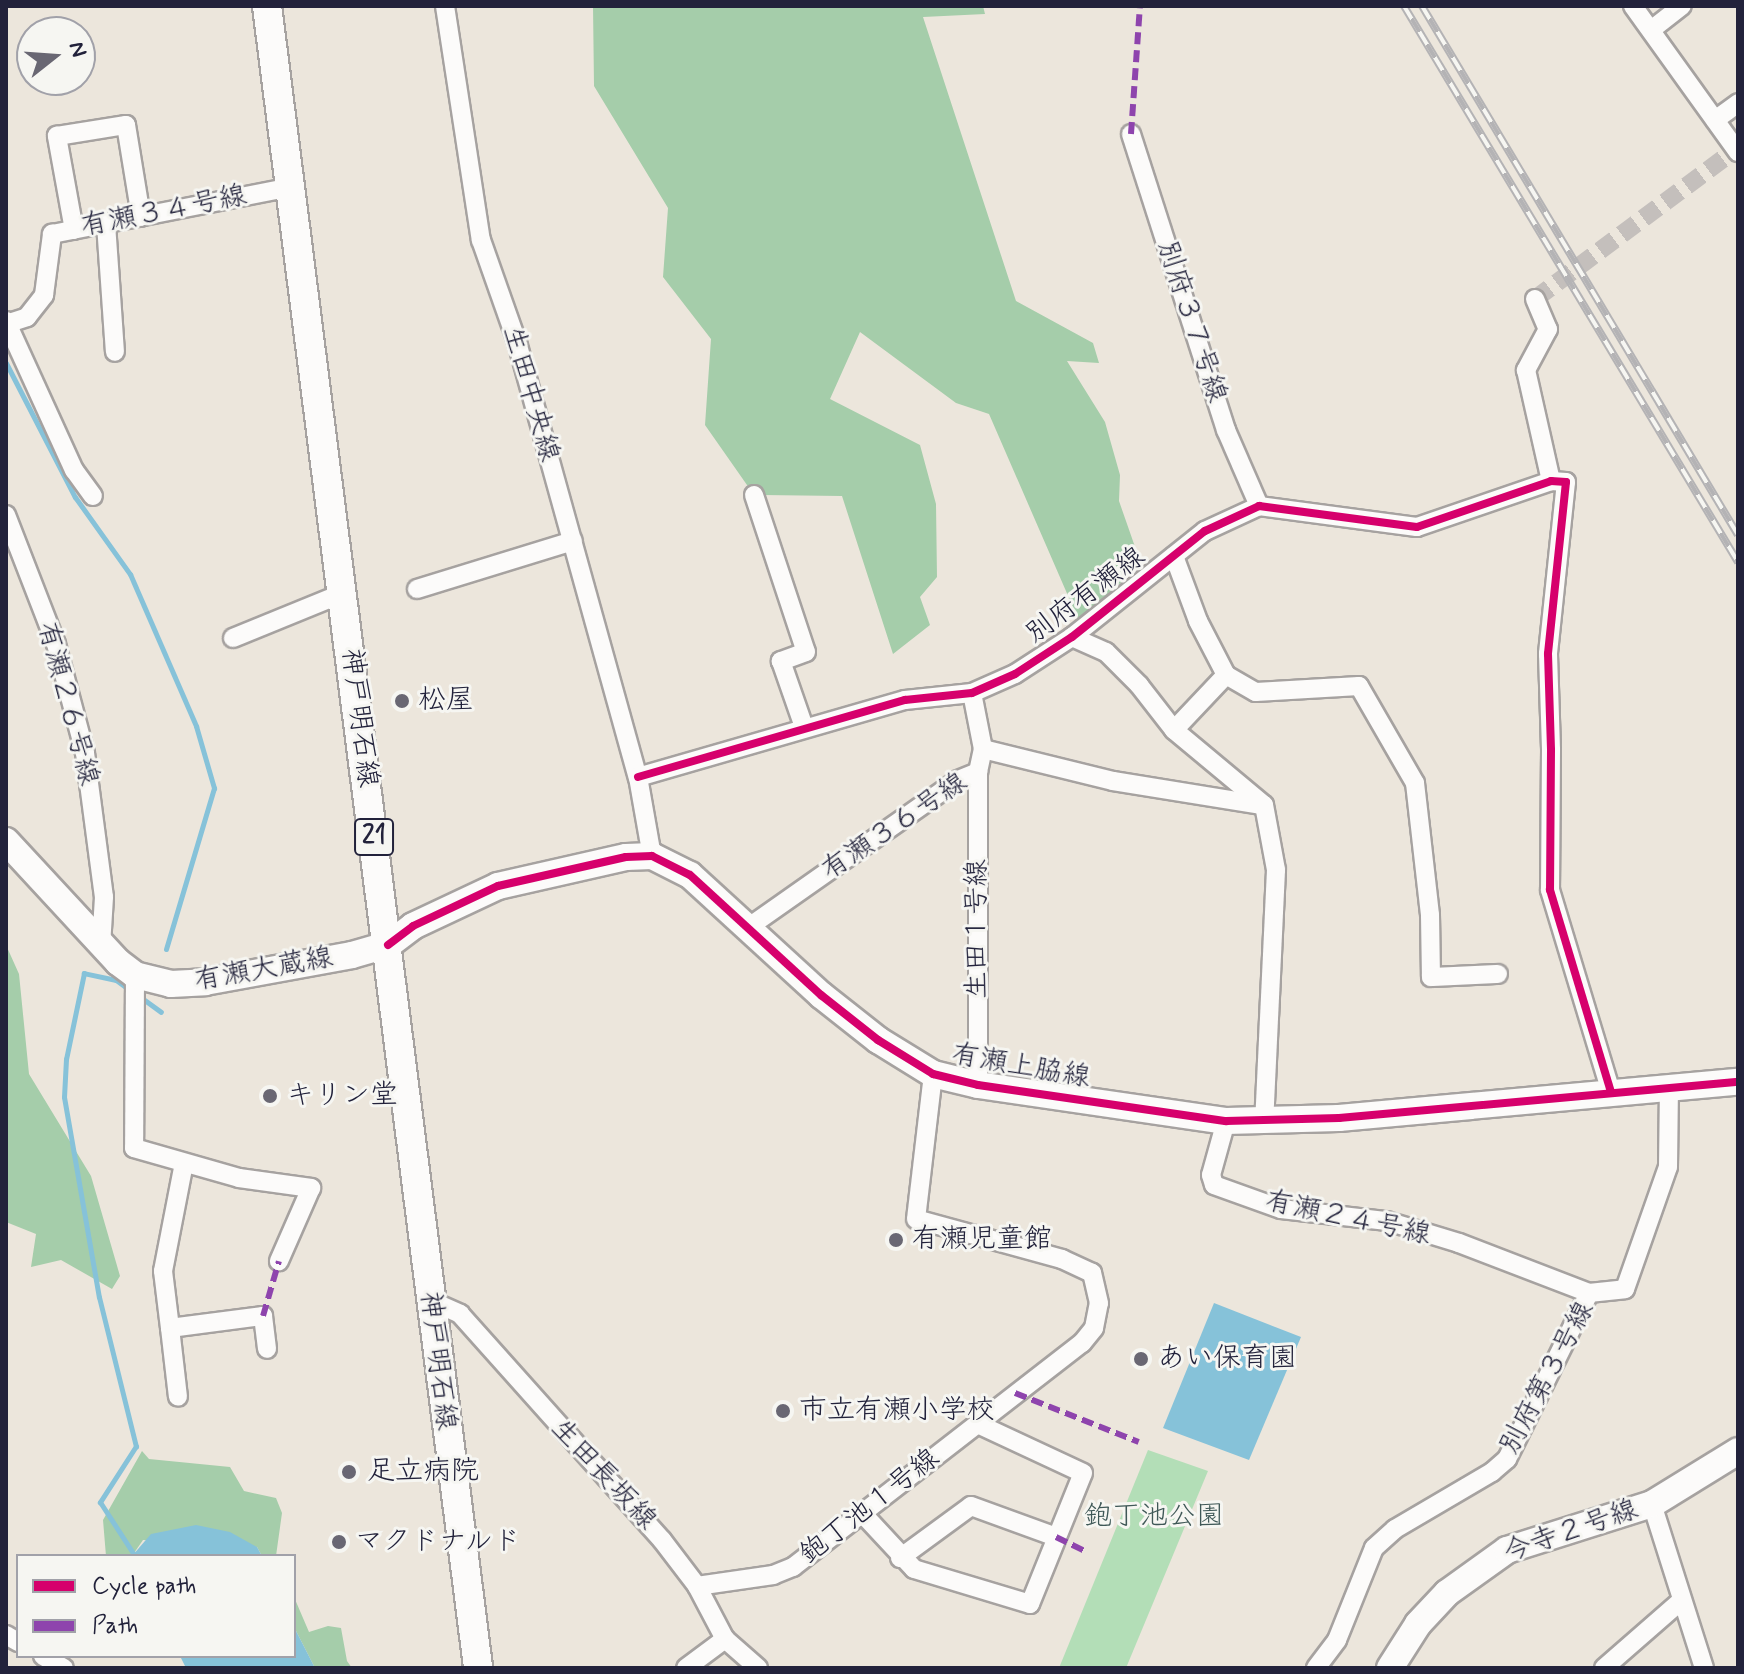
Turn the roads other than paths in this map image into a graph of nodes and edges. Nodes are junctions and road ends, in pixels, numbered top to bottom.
1 (267, 6) edge
2 (445, 6) edge
3 (1633, 6) edge
4 (1682, 6) edge
5 (1651, 30) junction
6 (1738, 103) edge
7 (1715, 120) junction
8 (1131, 134) dead end
9 (1738, 152) edge
10 (291, 187) junction
11 (141, 217) junction
12 (106, 224) junction
13 (74, 230) junction
14 (1535, 299) dead end
15 (6, 323) edge
16 (115, 352) dead end
17 (1551, 481) junction
18 (754, 495) dead end
19 (93, 496) dead end
20 (1259, 506) junction
21 (6, 515) edge
22 (573, 541) junction
23 (1174, 556) junction
24 (417, 589) dead end
25 (343, 593) junction
26 (1072, 637) junction
27 (233, 638) dead end
28 (1226, 675) junction
29 (972, 693) junction
30 (804, 727) junction
31 (1174, 730) junction
32 (983, 749) junction
33 (978, 772) junction
34 (638, 777) junction
35 (1264, 805) junction
36 (6, 841) edge
37 (652, 856) junction
38 (746, 929) junction
39 (388, 945) junction
40 (101, 946) junction
41 (1498, 974) dead end
42 (135, 975) junction
43 (933, 1074) junction
44 (1738, 1082) edge
45 (978, 1085) junction
46 (1669, 1088) junction
47 (1611, 1092) junction
48 (1264, 1120) junction
49 (1226, 1121) junction
50 (184, 1163) junction
51 (279, 1261) dead end
52 (1589, 1293) junction
53 (429, 1300) junction
54 (170, 1328) junction
55 (267, 1349) dead end
56 (178, 1397) dead end
57 (978, 1424) junction
58 (1738, 1451) edge
59 (1652, 1504) junction
60 (862, 1513) junction
61 (1056, 1537) junction
62 (900, 1558) junction
63 (697, 1586) junction
64 (1682, 1600) junction
65 (725, 1639) junction
66 (46, 1658) edge
67 (64, 1668) edge
68 (478, 1668) edge
69 (686, 1668) edge
70 (758, 1668) edge
71 (1316, 1668) edge
72 (1390, 1668) edge
73 (1604, 1668) edge
74 (1704, 1668) edge

1 - 10 main road, 神戸明石線 / 21
2 - 22 street, 生田中央線
3 - 5 street
4 - 5 street
5 - 7 street
6 - 7 street
7 - 9 street
8 - 20 street, 別府３７号線
10 - 11 street, 有瀬３４号線
10 - 25 main road, 神戸明石線 / 21
11 - 12 street, 有瀬３４号線
11 - 13 street
12 - 13 street, 有瀬３４号線
12 - 16 street
13 - 15 street, 有瀬３４号線
14 - 17 street
15 - 19 street
17 - 20 street
17 - 47 street
18 - 30 street
20 - 23 street, 別府有瀬線
21 - 40 street, 有瀬２６号線
22 - 24 street
22 - 34 street, 生田中央線
23 - 26 street, 別府有瀬線
23 - 28 street
25 - 27 street
25 - 39 main road, 神戸明石線 / 21
26 - 29 street, 別府有瀬線
26 - 31 street
28 - 31 street
28 - 41 street
29 - 30 street, 別府有瀬線
29 - 32 street, 有瀬３６号線
30 - 34 street, 別府有瀬線
31 - 35 street
32 - 33 street, 有瀬３６号線
32 - 35 street
33 - 38 street, 有瀬３６号線
33 - 45 street, 生田１号線
34 - 37 street, 生田中央線
35 - 48 street
36 - 40 street, 有瀬大蔵線
37 - 38 street, 有瀬上脇線
37 - 39 street
38 - 43 street, 有瀬上脇線
39 - 42 street, 有瀬大蔵線
39 - 53 main road, 神戸明石線 / 21
40 - 42 street, 有瀬大蔵線
42 - 50 street
43 - 45 street, 有瀬上脇線
43 - 57 street, 鉋丁池１号線
44 - 46 street, 有瀬上脇線
45 - 49 street, 有瀬上脇線
46 - 47 street, 有瀬上脇線
46 - 52 street, 別府第３号線
47 - 48 street, 有瀬上脇線
48 - 49 street, 有瀬上脇線
49 - 52 street, 有瀬２４号線
50 - 51 street
50 - 54 street
52 - 71 street, 別府第３号線
53 - 63 street, 生田長坂線
53 - 68 main road, 神戸明石線 / 21
54 - 55 street
54 - 56 street
57 - 60 street, 鉋丁池１号線
57 - 61 street
58 - 59 street, 今寺２号線
59 - 64 street
59 - 72 street, 今寺２号線
60 - 62 street
60 - 63 street, 鉋丁池１号線
61 - 62 street
61 - 62 street
63 - 65 street, 生田長坂線
64 - 73 street
64 - 74 street
65 - 69 street
65 - 70 street, 生田長坂線
66 - 67 street

